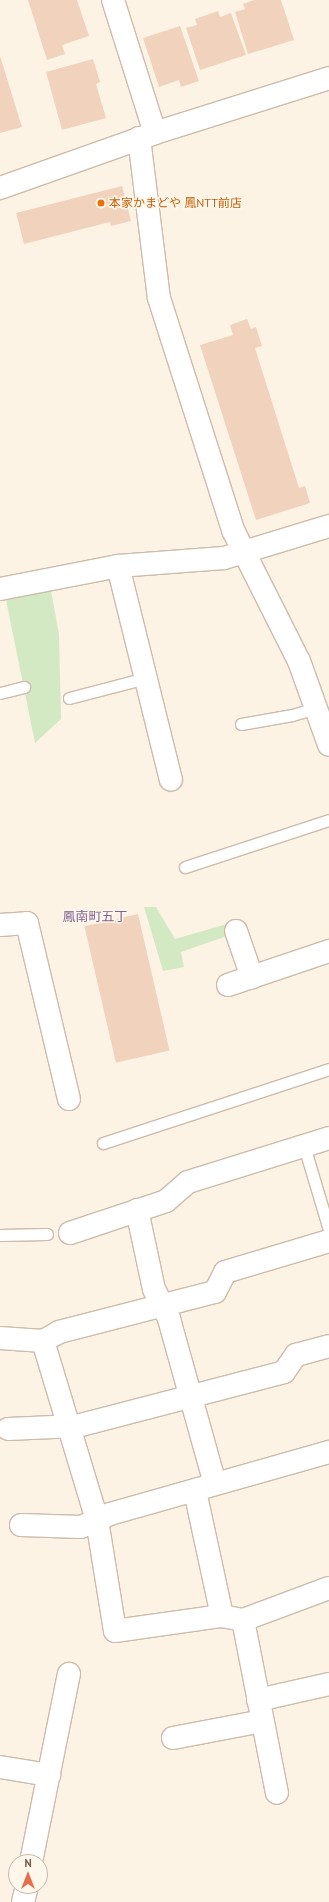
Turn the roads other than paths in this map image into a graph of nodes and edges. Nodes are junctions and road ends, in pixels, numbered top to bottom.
1 (113, 0) edge
2 (329, 78) edge
3 (147, 135) junction
4 (0, 188) edge
5 (329, 526) edge
6 (244, 550) junction
7 (118, 566) junction
8 (0, 589) edge
9 (146, 678) junction
10 (24, 687) dead end
11 (0, 693) edge
12 (69, 698) dead end
13 (316, 708) junction
14 (241, 724) dead end
15 (327, 733) edge
16 (171, 780) dead end
17 (329, 820) edge
18 (185, 867) dead end
19 (0, 925) edge
20 (236, 931) dead end
21 (329, 951) edge
22 (252, 977) junction
23 (228, 985) dead end
24 (329, 1070) edge
25 (69, 1099) dead end
26 (329, 1138) edge
27 (103, 1143) dead end
28 (304, 1146) junction
29 (136, 1210) junction
30 (329, 1230) edge
31 (70, 1232) dead end
32 (47, 1234) dead end
33 (0, 1235) edge
34 (329, 1241) edge
35 (162, 1304) junction
36 (0, 1338) edge
37 (43, 1341) junction
38 (329, 1346) edge
39 (192, 1396) junction
40 (8, 1429) dead end
41 (68, 1429) junction
42 (329, 1452) edge
43 (215, 1484) junction
44 (195, 1491) junction
45 (97, 1520) junction
46 (21, 1525) dead end
47 (329, 1588) edge
48 (232, 1618) junction
49 (69, 1674) dead end
50 (329, 1684) edge
51 (260, 1711) junction
52 (173, 1738) dead end
53 (0, 1767) edge
54 (49, 1775) junction
55 (277, 1793) dead end
56 (34, 1854) edge

1 - 3 street
2 - 3 street
3 - 4 street
3 - 6 street
5 - 6 street
6 - 7 street
6 - 13 street
7 - 8 street
7 - 9 street
9 - 12 lane
9 - 16 street
10 - 11 lane
13 - 14 lane
13 - 15 street
17 - 18 lane
19 - 25 street
20 - 22 street
21 - 22 street
22 - 23 street
24 - 27 lane
26 - 28 street
28 - 29 street
28 - 30 lane
29 - 31 street
29 - 35 street
32 - 33 lane
34 - 35 street
35 - 37 street
35 - 39 street
36 - 37 street
37 - 41 street
38 - 39 street
39 - 41 street
39 - 43 street
40 - 41 street
41 - 45 street
42 - 43 street
43 - 44 street
44 - 45 street
44 - 48 street
45 - 46 street
45 - 48 street
47 - 48 street
48 - 51 street
49 - 54 street
50 - 51 street
51 - 52 street
51 - 55 street
53 - 54 street
54 - 56 street

